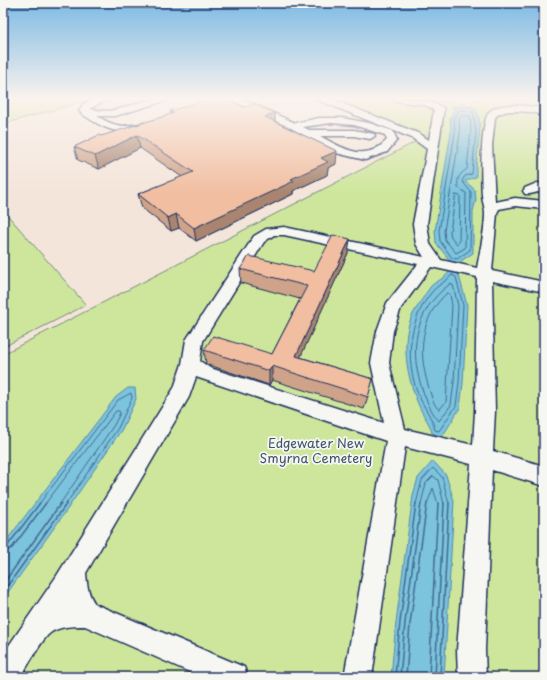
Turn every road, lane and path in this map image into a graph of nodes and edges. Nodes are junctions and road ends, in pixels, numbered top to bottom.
1 (300, 130) edge
2 (381, 130) edge
3 (400, 130) edge
4 (436, 130) edge
5 (489, 130) edge
6 (306, 133) junction
7 (433, 148) junction
8 (383, 150) junction
9 (544, 188) edge
10 (529, 191) dead end
11 (544, 205) edge
12 (490, 213) junction
13 (432, 263) junction
14 (484, 274) junction
15 (544, 287) edge
16 (198, 369) junction
17 (398, 436) junction
18 (482, 457) junction
19 (544, 476) edge
20 (74, 571) junction
21 (86, 612) junction
22 (39, 625) junction
23 (4, 677) edge
24 (234, 677) edge
25 (358, 677) edge
26 (472, 677) edge

1 - 6 lane
2 - 8 lane
3 - 7 lane
4 - 7 lane
5 - 12 lane
6 - 8 lane
6 - 8 lane
7 - 13 lane
9 - 10 lane
11 - 12 lane
12 - 14 lane
13 - 14 lane
13 - 16 lane
13 - 17 lane
14 - 15 lane
14 - 18 lane
16 - 17 lane
16 - 20 lane
17 - 18 lane
17 - 25 lane
18 - 19 lane
18 - 26 lane
20 - 21 lane
20 - 22 lane
21 - 22 lane
21 - 24 lane
22 - 23 lane

